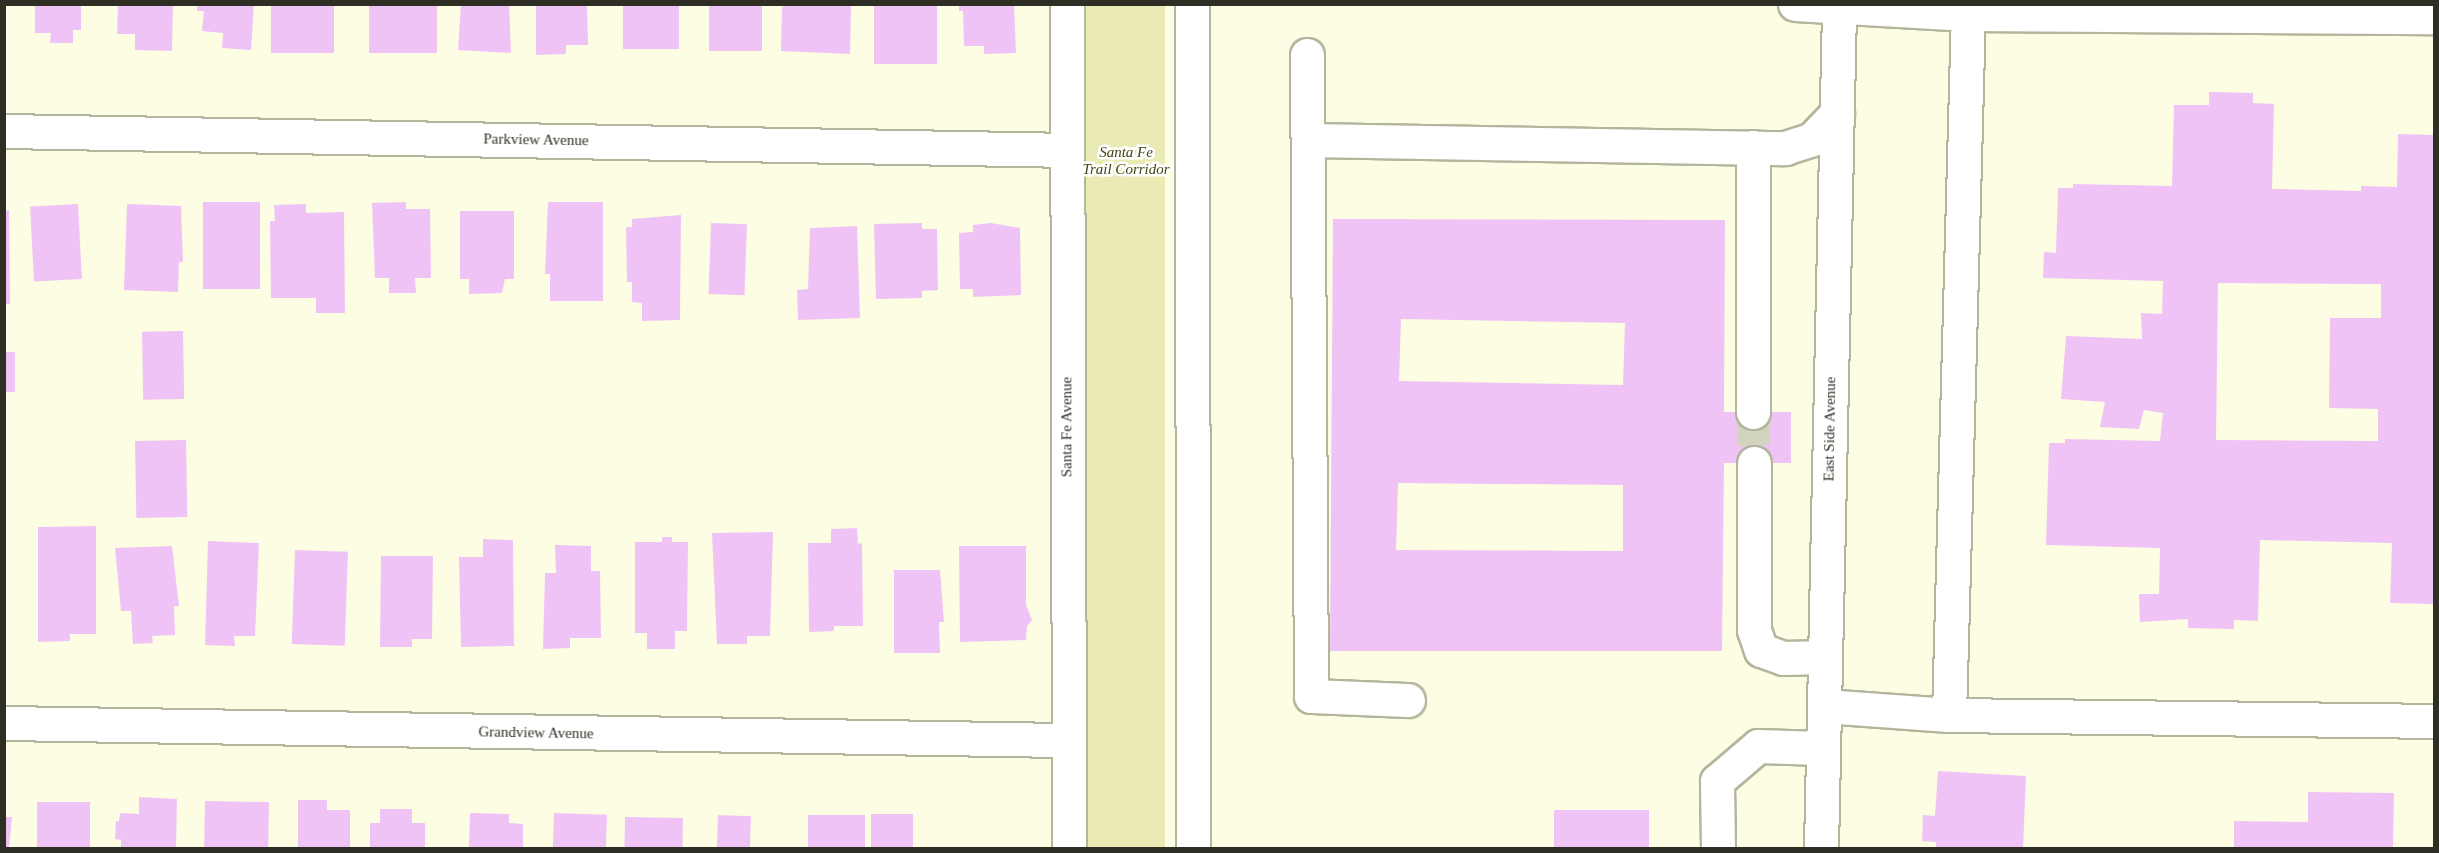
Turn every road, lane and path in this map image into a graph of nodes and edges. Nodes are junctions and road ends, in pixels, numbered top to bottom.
1 (1067, 4) edge
2 (1192, 4) edge
3 (1795, 4) edge
4 (1839, 9) junction
5 (2086, 9) edge
6 (2383, 11) edge
7 (1968, 14) junction
8 (2434, 17) edge
9 (1307, 55) dead end
10 (1837, 113) junction
11 (4, 131) edge
12 (1309, 140) junction
13 (1753, 147) junction
14 (1067, 150) junction
15 (1753, 412) tunnel mouth
16 (1754, 463) tunnel mouth
17 (1825, 657) junction
18 (1408, 700) dead end
19 (1824, 706) junction
20 (1949, 714) junction
21 (2434, 721) edge
22 (4, 723) edge
23 (1068, 740) junction
24 (1821, 748) junction
25 (1070, 849) edge
26 (1193, 849) edge
27 (1718, 849) edge
28 (1821, 849) edge

1 - 14 street, Santa Fe Avenue
2 - 26 street
3 - 4 street
4 - 7 street
4 - 10 street, East Side Avenue
5 - 6 street
5 - 7 street
6 - 8 street
7 - 20 street
9 - 12 street
10 - 13 street
10 - 17 street, East Side Avenue
11 - 14 street, Parkview Avenue
12 - 13 street
12 - 18 street
13 - 15 street
14 - 23 street, Santa Fe Avenue
16 - 17 street
17 - 19 street, East Side Avenue
19 - 20 street
19 - 24 street, East Side Avenue
20 - 21 street
22 - 23 street, Grandview Avenue
23 - 25 street, Santa Fe Avenue
24 - 27 street
24 - 28 street, East Side Avenue

